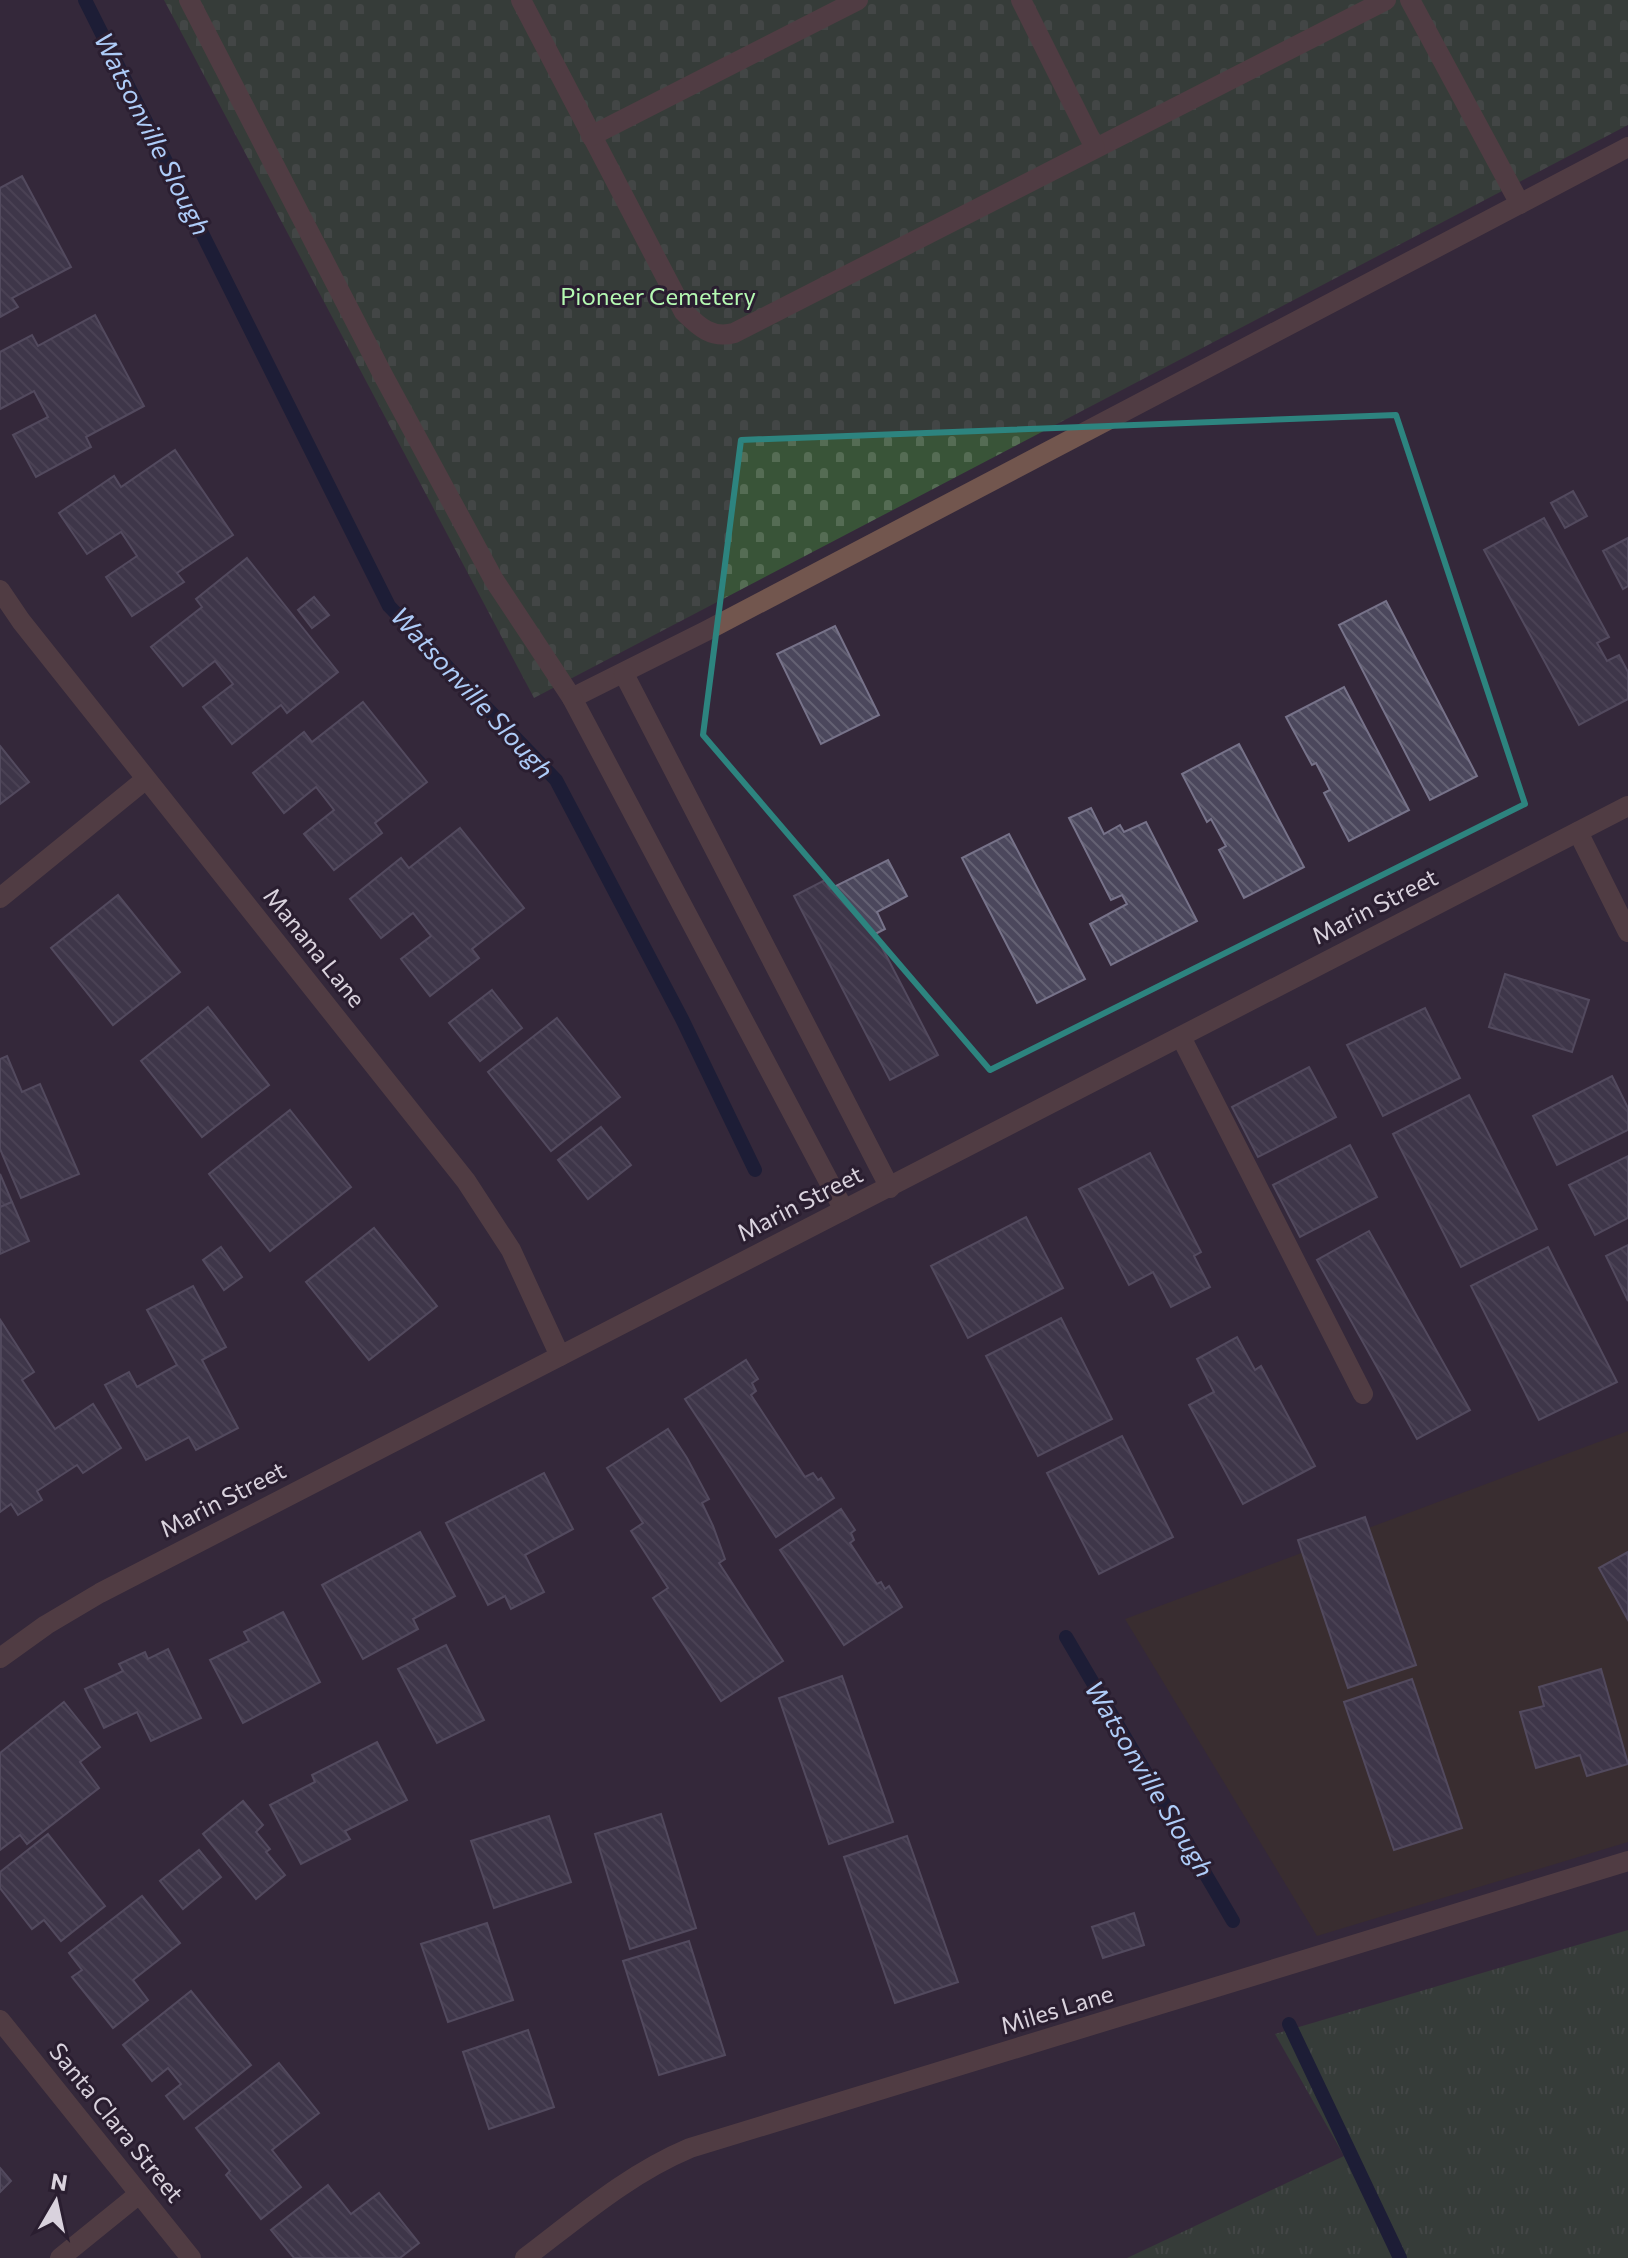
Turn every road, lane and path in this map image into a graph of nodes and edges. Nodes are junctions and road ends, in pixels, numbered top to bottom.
1 (189, 0) edge
2 (521, 0) edge
3 (858, 0) edge
4 (1021, 0) edge
5 (1386, 0) edge
6 (1410, 0) edge
7 (591, 136) junction
8 (1628, 147) edge
9 (1095, 148) junction
10 (1520, 204) junction
11 (0, 590) edge
12 (624, 674) junction
13 (572, 698) junction
14 (146, 779) junction
15 (1628, 806) edge
16 (1578, 832) junction
17 (0, 898) edge
18 (1628, 932) edge
19 (1181, 1037) junction
20 (890, 1188) junction
21 (844, 1210) junction
22 (560, 1356) junction
23 (1363, 1394) dead end
24 (0, 1658) edge
25 (1628, 1861) edge
26 (0, 2020) edge
27 (139, 2194) junction
28 (60, 2258) edge
29 (191, 2258) edge
30 (525, 2258) edge

1 - 13 street
2 - 7 street
3 - 7 street
4 - 9 street
5 - 9 street
6 - 10 street
7 - 9 street
8 - 10 street
10 - 12 street
11 - 14 street, Manana Lane
12 - 13 street
12 - 20 street
13 - 21 street
14 - 17 street
14 - 22 street, Manana Lane
15 - 16 street, Marin Street
16 - 18 street
16 - 19 street, Marin Street
19 - 20 street, Marin Street
19 - 23 street
20 - 21 street, Marin Street
21 - 22 street, Marin Street
22 - 24 street, Marin Street
25 - 30 street, Miles Lane
26 - 27 street, Santa Clara Street
27 - 28 street
27 - 29 street, Santa Clara Street

